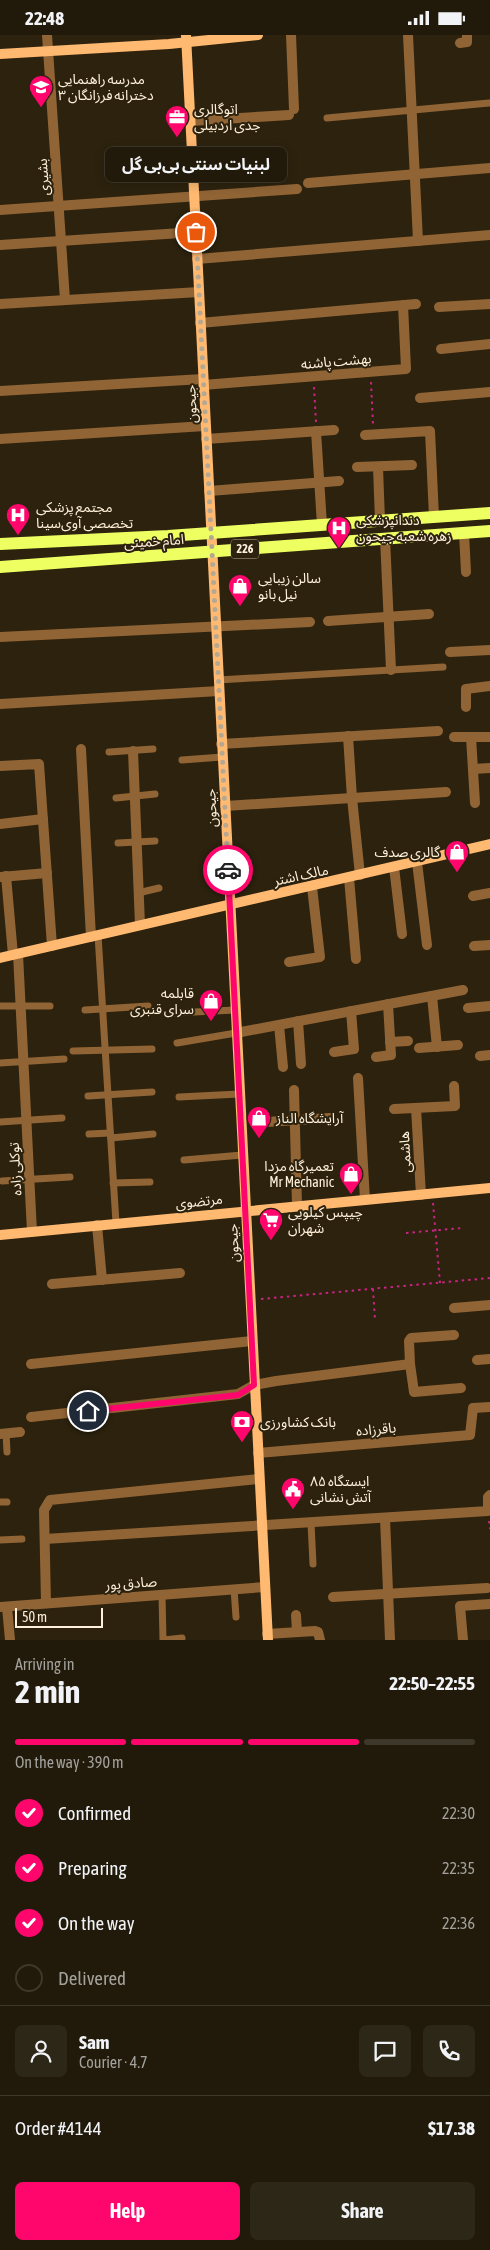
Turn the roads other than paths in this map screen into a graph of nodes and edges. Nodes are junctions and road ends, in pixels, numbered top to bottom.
1 (47, 35) edge
2 (258, 35) edge
3 (291, 35) edge
4 (408, 35) edge
5 (186, 39) edge
6 (48, 51) junction
7 (0, 55) edge
8 (489, 103) edge
9 (412, 110) junction
10 (328, 117) dead end
11 (190, 121) junction
12 (490, 168) edge
13 (415, 174) junction
14 (308, 183) dead end
15 (298, 189) dead end
16 (194, 197) junction
17 (58, 206) junction
18 (0, 210) edge
19 (196, 232) junction
20 (490, 235) edge
21 (61, 241) junction
22 (418, 241) junction
23 (0, 245) edge
24 (197, 259) junction
25 (199, 292) junction
26 (65, 300) junction
27 (0, 304) edge
28 (416, 304) dead end
29 (490, 304) edge
30 (403, 305) junction
31 (439, 307) dead end
32 (200, 323) junction
33 (490, 344) edge
34 (441, 349) dead end
35 (203, 382) junction
36 (0, 391) edge
37 (490, 392) edge
38 (420, 398) dead end
39 (206, 426) junction
40 (334, 430) dead end
41 (316, 431) junction
42 (369, 434) road end
43 (0, 439) edge
44 (206, 439) junction
45 (412, 465) dead end
46 (357, 467) dead end
47 (378, 467) junction
48 (339, 481) dead end
49 (319, 483) junction
50 (209, 491) junction
51 (490, 513) edge
52 (434, 517) junction
53 (380, 521) junction
54 (322, 525) junction
55 (490, 531) edge
56 (211, 533) junction
57 (464, 533) junction
58 (158, 537) junction
59 (385, 538) junction
60 (0, 544) edge
61 (212, 552) junction
62 (158, 556) junction
63 (0, 567) edge
64 (466, 571) dead end
65 (428, 614) dead end
66 (388, 616) junction
67 (328, 621) dead end
68 (310, 622) dead end
69 (216, 625) junction
70 (0, 637) edge
71 (490, 650) edge
72 (450, 652) dead end
73 (443, 667) dead end
74 (391, 670) junction
75 (218, 685) junction
76 (490, 686) edge
77 (0, 704) edge
78 (466, 707) dead end
79 (438, 731) dead end
80 (348, 736) junction
81 (454, 737) dead end
82 (471, 737) junction
83 (490, 737) edge
84 (221, 745) junction
85 (80, 749) dead end
86 (153, 749) dead end
87 (133, 751) junction
88 (109, 753) dead end
89 (222, 757) junction
90 (182, 760) dead end
91 (0, 766) edge
92 (490, 768) edge
93 (473, 769) junction
94 (446, 792) dead end
95 (155, 794) dead end
96 (135, 797) junction
97 (116, 798) dead end
98 (352, 798) junction
99 (475, 803) dead end
100 (224, 806) junction
101 (43, 819) junction
102 (0, 823) edge
103 (155, 841) dead end
104 (136, 842) junction
105 (118, 843) dead end
106 (490, 844) edge
107 (417, 862) junction
108 (394, 867) junction
109 (47, 873) junction
110 (360, 875) junction
111 (3, 876) edge
112 (349, 879) junction
113 (312, 887) junction
114 (159, 888) dead end
115 (138, 893) junction
116 (490, 893) edge
117 (473, 896) dead end
118 (230, 904) junction
119 (140, 925) junction
120 (402, 934) dead end
121 (94, 936) junction
122 (427, 945) dead end
123 (490, 945) edge
124 (52, 946) junction
125 (474, 946) dead end
126 (16, 955) junction
127 (0, 958) edge
128 (356, 959) dead end
129 (289, 963) dead end
130 (462, 990) dead end
131 (432, 996) junction
132 (388, 1004) junction
133 (0, 1006) edge
134 (20, 1006) junction
135 (50, 1006) dead end
136 (148, 1006) dead end
137 (490, 1006) edge
138 (102, 1008) junction
139 (468, 1008) dead end
140 (85, 1010) dead end
141 (235, 1010) junction
142 (350, 1011) junction
143 (174, 1013) dead end
144 (298, 1021) junction
145 (279, 1025) junction
146 (236, 1033) junction
147 (408, 1041) dead end
148 (390, 1042) junction
149 (177, 1043) dead end
150 (458, 1045) dead end
151 (419, 1047) dead end
152 (437, 1047) junction
153 (152, 1049) dead end
154 (73, 1051) dead end
155 (105, 1051) junction
156 (334, 1052) dead end
157 (376, 1057) dead end
158 (64, 1059) dead end
159 (23, 1062) junction
160 (0, 1063) edge
161 (301, 1064) dead end
162 (283, 1067) dead end
163 (358, 1078) dead end
164 (454, 1086) dead end
165 (294, 1090) dead end
166 (152, 1092) dead end
167 (108, 1095) junction
168 (239, 1095) junction
169 (88, 1096) dead end
170 (179, 1097) dead end
171 (416, 1108) junction
172 (394, 1109) dead end
173 (62, 1118) dead end
174 (330, 1118) dead end
175 (294, 1120) junction
176 (26, 1121) junction
177 (0, 1122) edge
178 (266, 1122) dead end
179 (89, 1134) dead end
180 (152, 1134) dead end
181 (110, 1136) junction
182 (242, 1155) junction
183 (184, 1160) dead end
184 (70, 1177) dead end
185 (29, 1180) junction
186 (2, 1181) dead end
187 (150, 1182) dead end
188 (114, 1183) junction
189 (490, 1188) edge
190 (421, 1195) junction
191 (365, 1200) junction
192 (297, 1206) junction
193 (244, 1211) junction
194 (116, 1223) junction
195 (97, 1225) junction
196 (32, 1232) junction
197 (0, 1235) edge
198 (180, 1273) dead end
199 (102, 1280) junction
200 (52, 1284) dead end
201 (490, 1305) edge
202 (454, 1308) dead end
203 (454, 1335) dead end
204 (252, 1341) junction
205 (490, 1359) edge
206 (476, 1360) dead end
207 (32, 1364) dead end
208 (410, 1364) junction
209 (254, 1385) junction
210 (461, 1388) dead end
211 (490, 1407) edge
212 (31, 1417) dead end
213 (20, 1432) dead end
214 (3, 1433) edge
215 (7, 1452) dead end
216 (258, 1453) junction
217 (259, 1479) junction
218 (490, 1495) edge
219 (386, 1517) junction
220 (311, 1523) junction
221 (262, 1526) junction
222 (22, 1539) dead end
223 (45, 1539) junction
224 (0, 1541) edge
225 (313, 1565) dead end
226 (265, 1587) junction
227 (487, 1588) dead end
228 (234, 1589) junction
229 (388, 1594) junction
230 (162, 1595) junction
231 (333, 1597) dead end
232 (46, 1603) junction
233 (490, 1604) edge
234 (4, 1607) edge
235 (296, 1615) dead end
236 (236, 1617) dead end
237 (297, 1633) junction
238 (268, 1637) edge
239 (182, 1638) dead end
240 (10, 1640) edge
241 (163, 1640) edge
242 (320, 1640) edge
243 (390, 1640) edge
244 (463, 1640) edge

1 - 6 street, بشیری
2 - 5 main road
3 - 11 street
4 - 9 street
5 - 6 main road
5 - 11 main road, جیحون
6 - 7 main road
6 - 17 street, بشیری
8 - 9 lane
9 - 10 lane
9 - 13 street
11 - 16 main road, جیحون
12 - 13 street
13 - 14 street
13 - 22 street
15 - 16 street
16 - 17 street
16 - 19 main road, جیحون
17 - 18 street
17 - 21 street, بشیری
19 - 21 street
19 - 24 main road, جیحون
20 - 22 street
21 - 23 street
21 - 26 street, بشیری
22 - 24 street
24 - 25 main road, جیحون
25 - 26 street
25 - 32 main road, جیحون
26 - 27 street
28 - 30 street
29 - 31 street
30 - 32 street
30 - 35 street, بهشت پاشنه
32 - 35 main road, جیحون
33 - 34 street
35 - 36 street, بهشت پاشنه
35 - 39 main road, جیحون
37 - 38 street
39 - 43 street
39 - 44 main road, جیحون
40 - 41 street
41 - 44 street
41 - 49 street
42 - 52 street
44 - 50 main road, جیحون
45 - 47 street
46 - 47 street
47 - 53 street
48 - 49 street
49 - 50 street
49 - 54 street
50 - 56 main road, جیحون
51 - 52 main road, امام خمینی / 226
52 - 53 main road, امام خمینی / 226
53 - 54 main road, امام خمینی / 226
54 - 56 main road, امام خمینی / 226
55 - 57 main road, امام خمینی / 226
56 - 58 main road, امام خمینی / 226
56 - 61 main road, جیحون
57 - 59 main road, امام خمینی / 226
57 - 64 street
58 - 60 main road, امام خمینی / 226
58 - 62 main road
59 - 61 main road, امام خمینی / 226
59 - 66 street
61 - 62 main road, امام خمینی / 226
61 - 69 main road, جیحون
62 - 63 main road, امام خمینی / 226
65 - 66 street
66 - 67 street
66 - 74 street
68 - 69 street
69 - 70 street
69 - 75 main road, جیحون
71 - 72 street
73 - 74 lane
74 - 75 lane
75 - 77 street
75 - 84 main road, جیحون
76 - 78 street
79 - 80 street
80 - 84 street
80 - 98 street
81 - 82 street
82 - 83 street
82 - 93 street
84 - 89 main road, جیحون
85 - 121 street
86 - 87 lane
87 - 88 lane
87 - 96 street
89 - 90 lane
89 - 100 main road, جیحون
91 - 101 street
92 - 93 street
93 - 99 street
94 - 98 street
95 - 96 lane
96 - 97 lane
96 - 104 street
98 - 100 street
98 - 110 street
100 - 118 main road, جیحون
101 - 102 street
101 - 109 street
103 - 104 lane
104 - 105 lane
104 - 115 street
106 - 107 main road, مالک اشتر
107 - 108 main road, مالک اشتر
107 - 122 street
108 - 110 main road, مالک اشتر
108 - 120 street
109 - 111 street
109 - 124 street
110 - 112 main road, مالک اشتر
111 - 126 street, توکلی زاده
112 - 113 main road, مالک اشتر
112 - 128 street
113 - 118 main road, مالک اشتر
113 - 129 street
114 - 115 lane
115 - 119 street
116 - 117 street
118 - 119 main road, مالک اشتر
118 - 141 main road, جیحون
119 - 121 main road, مالک اشتر
121 - 124 main road, مالک اشتر
121 - 138 lane
123 - 125 street
124 - 126 main road, مالک اشتر
126 - 127 main road, مالک اشتر
126 - 134 street, توکلی زاده
130 - 131 street
131 - 132 street
131 - 152 street
132 - 142 street
132 - 148 street
133 - 134 lane
134 - 135 lane
134 - 159 street, توکلی زاده
136 - 138 lane
137 - 139 street
138 - 140 lane
138 - 155 lane
141 - 143 lane
141 - 146 main road, جیحون
142 - 144 street
142 - 156 street
144 - 145 street
144 - 161 street
145 - 146 street
145 - 162 street
146 - 149 lane
146 - 168 main road, جیحون
147 - 148 street
148 - 157 street
150 - 152 street
151 - 152 street
153 - 155 lane
154 - 155 lane
155 - 167 lane
158 - 159 lane
159 - 160 lane
159 - 176 street, توکلی زاده
163 - 191 street
164 - 171 street
165 - 175 street
166 - 167 lane
167 - 169 lane
167 - 181 lane
168 - 170 lane
168 - 182 main road, جیحون
171 - 172 street
171 - 190 street, هاشمی
173 - 176 lane
174 - 175 street
175 - 178 street
175 - 192 street
176 - 177 lane
176 - 185 street, توکلی زاده
179 - 181 lane
180 - 181 lane
181 - 188 lane
182 - 183 lane
182 - 193 main road, جیحون
184 - 185 lane
185 - 186 lane
185 - 196 street, توکلی زاده
187 - 188 lane
188 - 194 lane
189 - 190 main road, مرتضوی
190 - 191 main road, مرتضوی
191 - 192 main road, مرتضوی
192 - 193 main road, مرتضوی
193 - 194 main road, مرتضوی
193 - 204 main road, جیحون
194 - 195 main road, مرتضوی
195 - 196 main road, مرتضوی
195 - 199 street
196 - 197 main road, مرتضوی
198 - 199 street
199 - 200 street
201 - 202 street
203 - 208 street
204 - 207 street
204 - 209 main road, جیحون
205 - 206 street
208 - 209 street
208 - 210 street
209 - 212 street
209 - 216 main road, جیحون
211 - 216 street, باقرزاده
213 - 214 street
214 - 215 lane
216 - 217 main road, جیحون
217 - 221 main road, جیحون
217 - 223 street
218 - 219 street
219 - 220 street
219 - 229 street
220 - 221 street
220 - 225 lane
221 - 223 street
221 - 226 main road, جیحون
222 - 224 lane
223 - 232 street
226 - 228 street, صادق پور
226 - 238 main road, جیحون
227 - 229 street
228 - 230 street, صادق پور
228 - 236 lane
229 - 231 street
229 - 243 street
230 - 232 street, صادق پور
230 - 241 lane
232 - 234 street, صادق پور
233 - 244 street
234 - 240 street
235 - 237 street
237 - 238 street
237 - 242 street
239 - 241 lane

